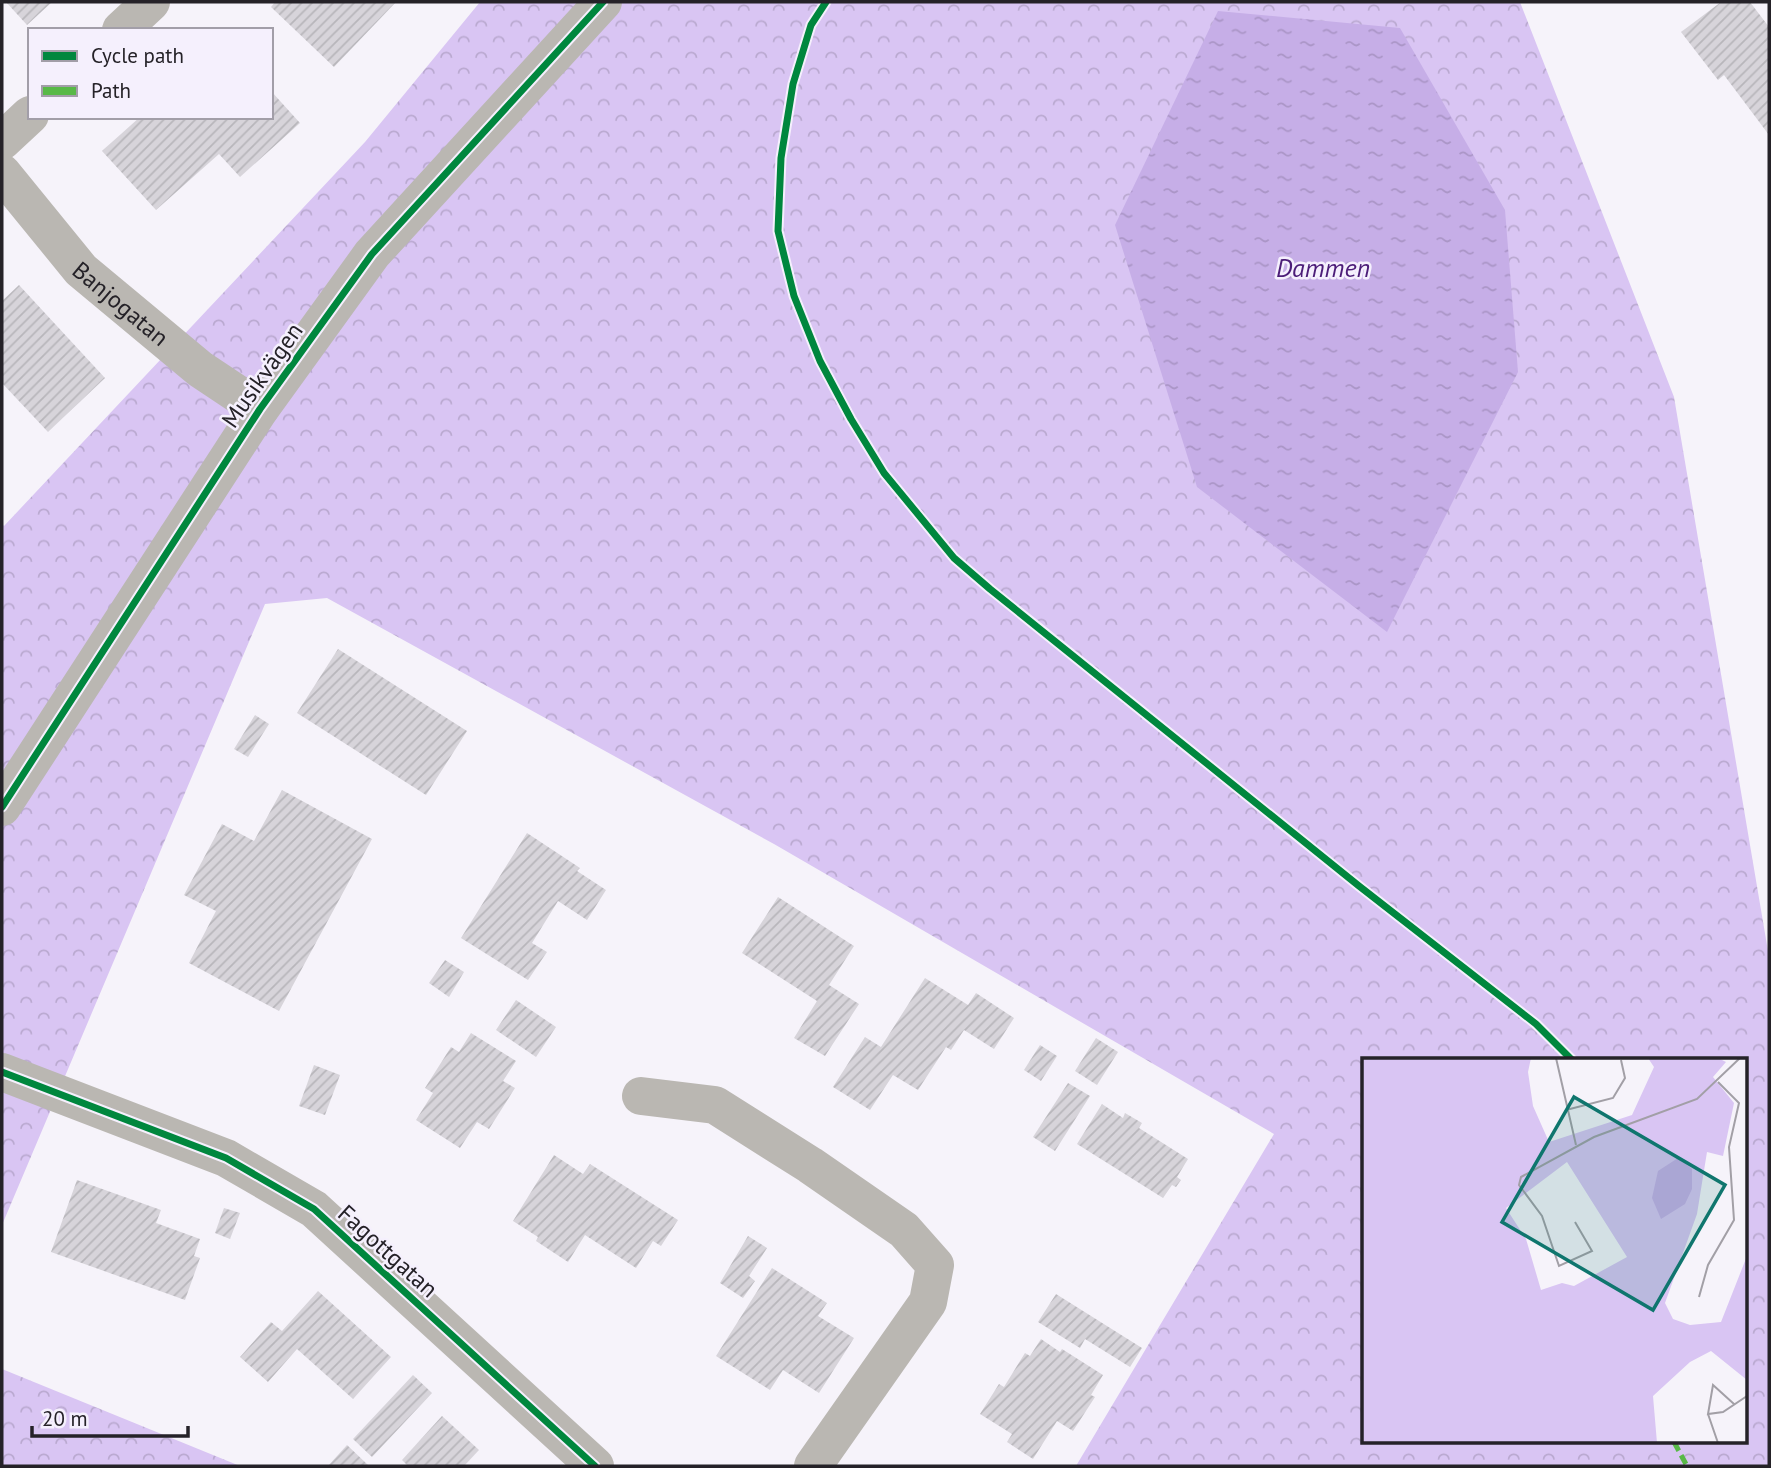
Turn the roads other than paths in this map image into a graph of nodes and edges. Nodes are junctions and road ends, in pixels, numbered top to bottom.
1 (151, 2) edge
2 (603, 2) edge
3 (123, 28) edge
4 (28, 117) edge
5 (2, 141) edge
6 (2, 173) edge
7 (260, 409) junction
8 (2, 807) edge
9 (2, 1072) edge
10 (641, 1096) dead end
11 (595, 1466) edge
12 (813, 1466) edge

1 - 3 street
2 - 7 street, Musikvägen
4 - 5 street
6 - 7 street, Banjogatan
7 - 8 street, Musikvägen
9 - 11 street, Fagottgatan
10 - 12 street

